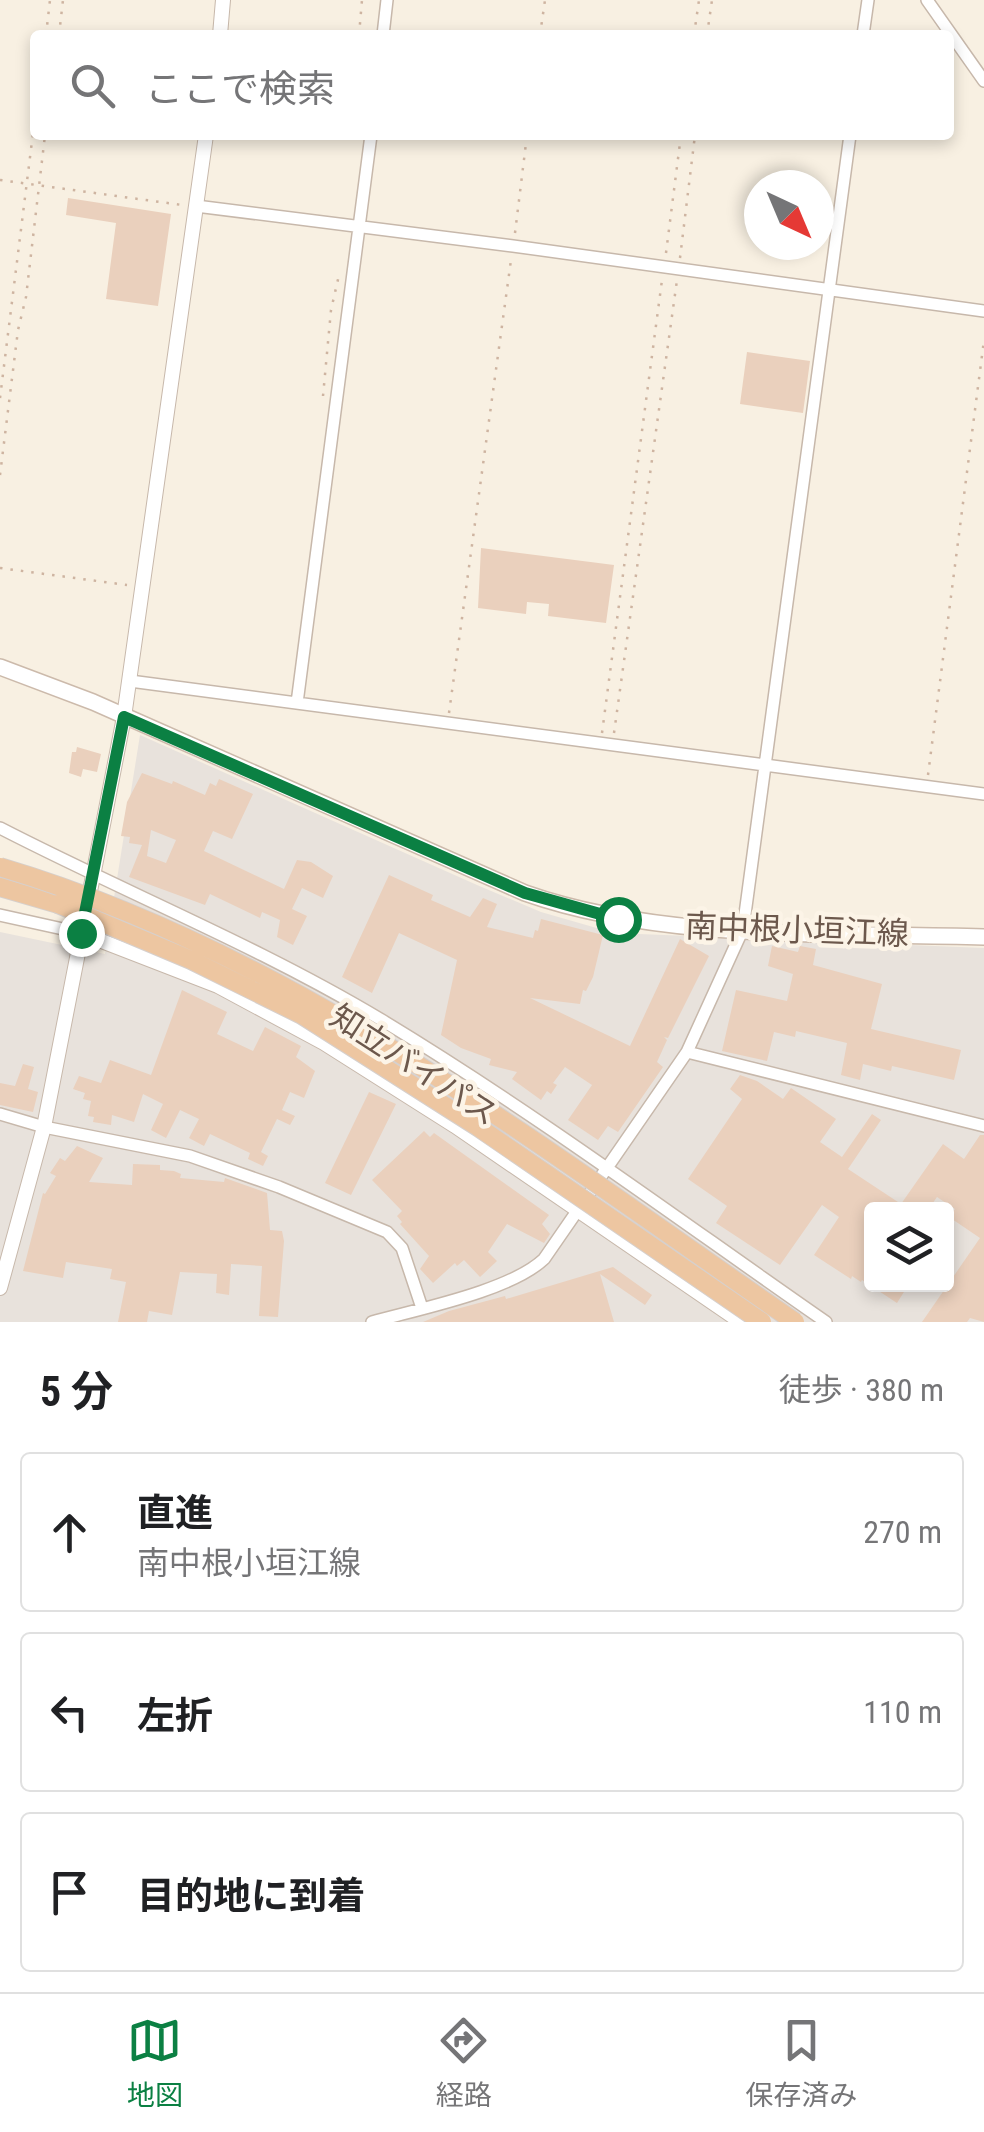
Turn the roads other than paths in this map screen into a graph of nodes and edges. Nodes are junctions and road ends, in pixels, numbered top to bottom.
1 (224, 0) edge
2 (387, 0) edge
3 (868, 0) edge
4 (927, 0) edge
5 (221, 30) edge
6 (384, 30) edge
7 (864, 30) edge
8 (948, 30) edge
9 (954, 39) edge
10 (984, 82) edge
11 (205, 140) edge
12 (370, 140) edge
13 (849, 140) edge
14 (196, 206) junction
15 (360, 226) junction
16 (829, 290) junction
17 (984, 311) edge
18 (0, 667) edge
19 (130, 681) junction
20 (297, 704) junction
21 (124, 717) junction
22 (766, 766) junction
23 (984, 794) edge
24 (0, 828) edge
25 (0, 856) edge
26 (0, 867) edge
27 (93, 876) junction
28 (0, 889) edge
29 (115, 907) junction
30 (0, 916) edge
31 (743, 929) junction
32 (81, 933) junction
33 (984, 937) edge
34 (687, 1052) junction
35 (0, 1114) edge
36 (984, 1126) edge
37 (44, 1127) junction
38 (606, 1169) junction
39 (577, 1212) junction
40 (0, 1288) edge
41 (422, 1308) junction
42 (372, 1322) edge
43 (741, 1322) edge
44 (762, 1322) edge
45 (795, 1322) edge
46 (826, 1322) edge

1 - 5 street
2 - 6 street
3 - 7 street
4 - 8 street
9 - 10 street
11 - 14 street
12 - 15 street
13 - 16 street
14 - 15 street
14 - 19 street
15 - 16 street
15 - 20 street
16 - 17 street
16 - 22 street
18 - 21 main road, 南中根小垣江線
19 - 20 street
19 - 21 street
20 - 22 street
21 - 27 street
21 - 31 main road, 南中根小垣江線
22 - 23 street
22 - 31 street
24 - 27 street
25 - 29 highway, bridge
26 - 29 highway, 知立バイパス, bridge
27 - 32 street
27 - 38 street
28 - 44 highway, 知立バイパス, bridge
29 - 45 highway, 知立バイパス, bridge
30 - 32 street
31 - 33 main road, 南中根小垣江線
31 - 34 street
32 - 37 street
32 - 39 street
34 - 36 street
34 - 38 street
35 - 37 street
37 - 40 street
37 - 41 street
38 - 39 street
38 - 46 street
39 - 41 street
39 - 43 street
41 - 42 street

